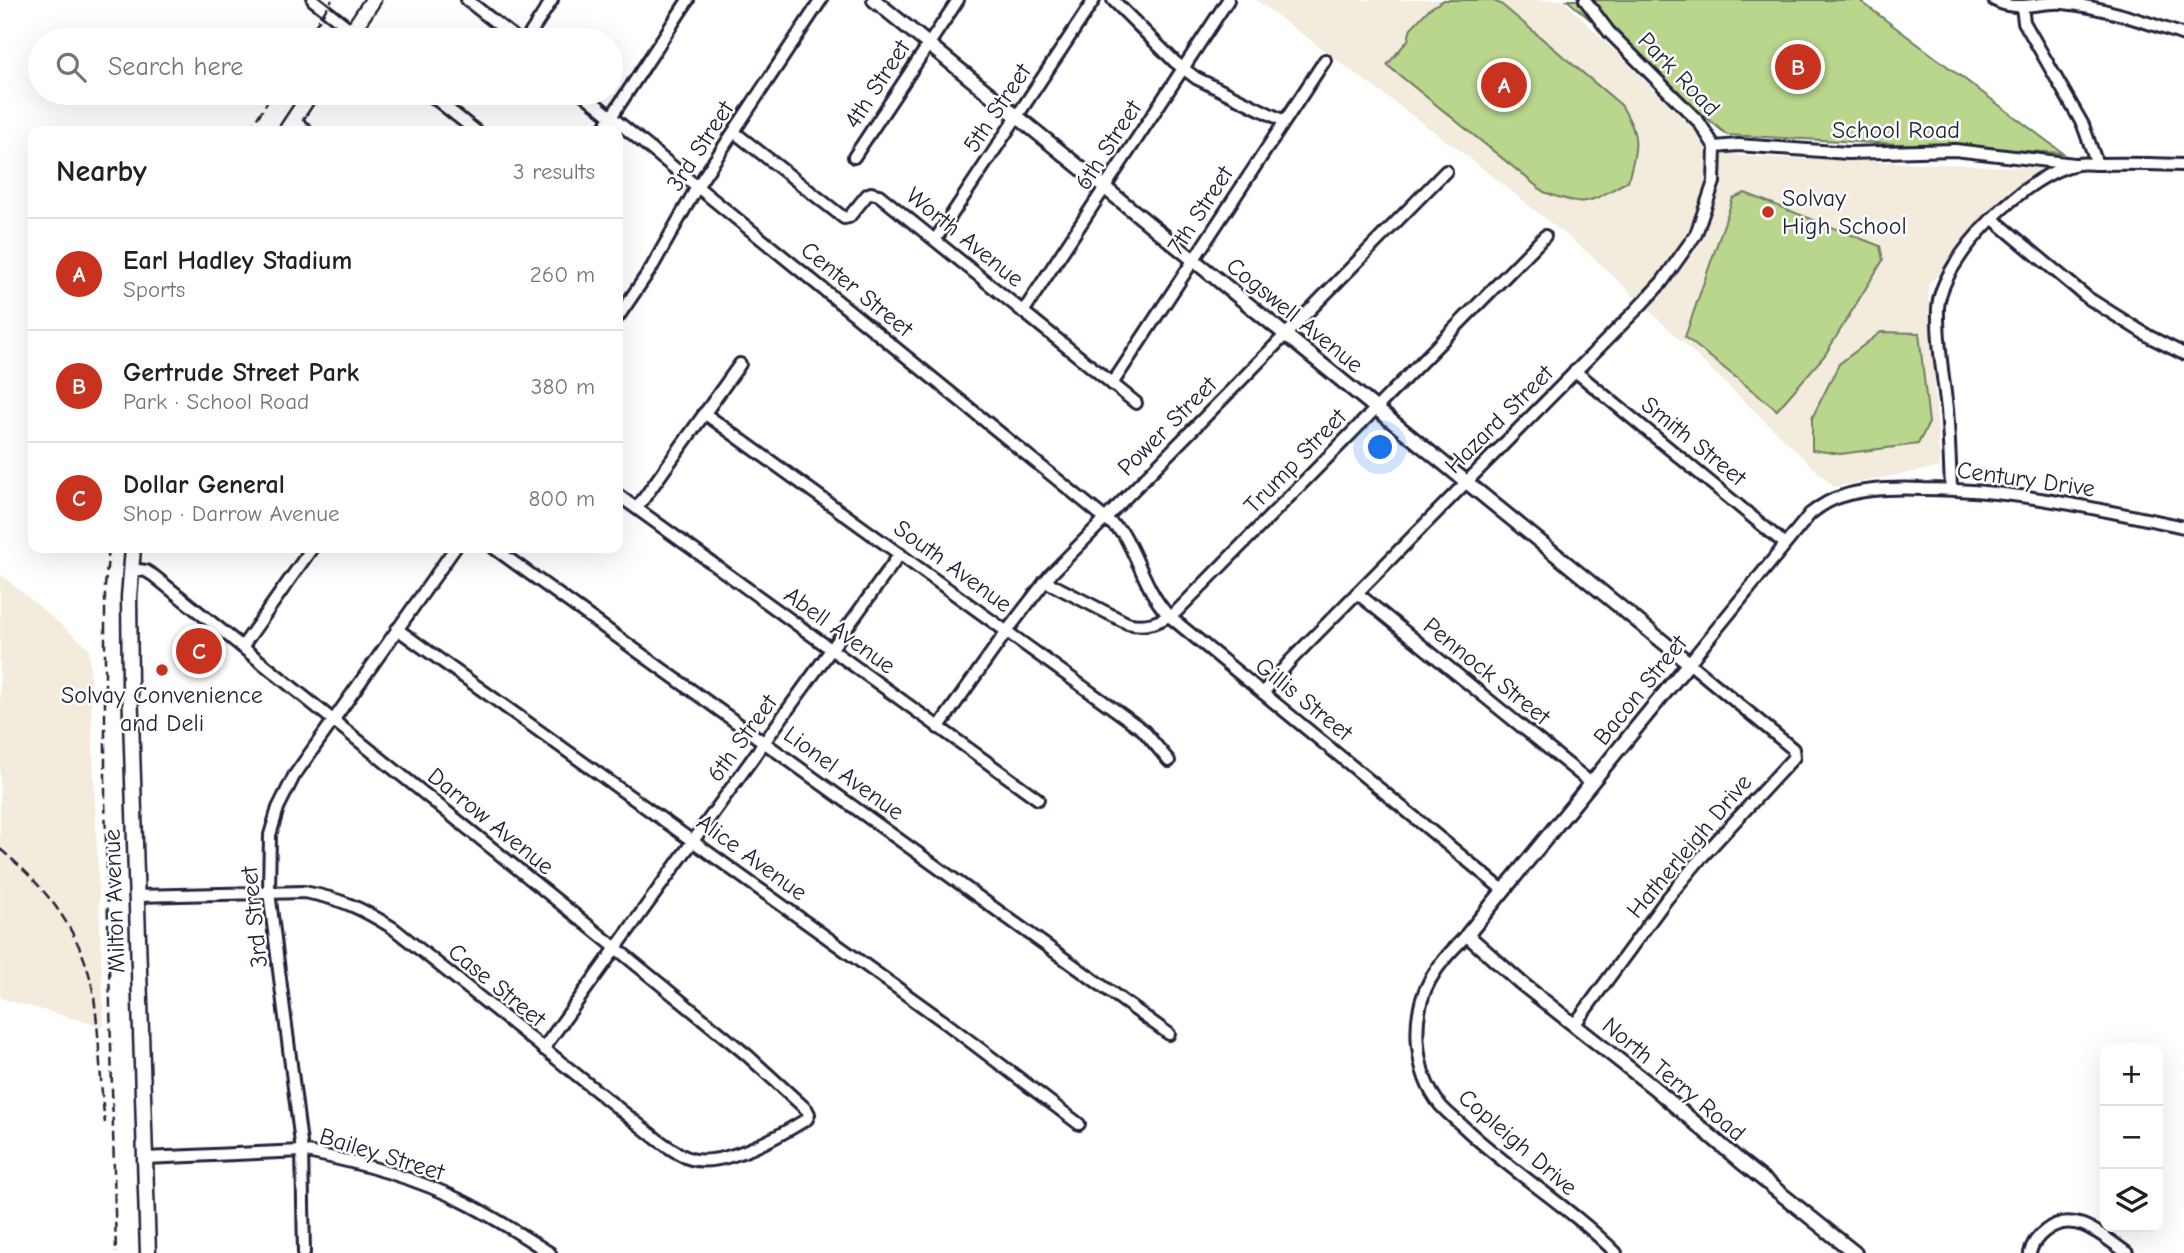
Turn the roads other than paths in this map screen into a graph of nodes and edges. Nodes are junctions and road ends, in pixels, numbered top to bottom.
1 (313, 0) edge
2 (373, 0) edge
3 (467, 0) edge
4 (552, 0) edge
5 (688, 0) edge
6 (821, 0) edge
7 (874, 0) edge
8 (958, 0) edge
9 (1094, 0) edge
10 (1113, 0) edge
11 (1228, 0) edge
12 (1585, 0) edge
13 (1994, 0) edge
14 (2022, 7) junction
15 (344, 28) edge
16 (359, 28) edge
17 (503, 28) edge
18 (534, 28) edge
19 (2184, 35) edge
20 (928, 44) junction
21 (1325, 60) dead end
22 (1184, 68) junction
23 (623, 99) edge
24 (303, 105) edge
25 (443, 105) edge
26 (596, 105) edge
27 (619, 105) edge
28 (611, 117) junction
29 (1017, 117) junction
30 (1284, 121) junction
31 (289, 126) edge
32 (470, 126) edge
33 (605, 126) edge
34 (622, 126) edge
35 (623, 127) edge
36 (734, 132) junction
37 (1715, 147) junction
38 (854, 157) dead end
39 (2077, 164) junction
40 (2097, 164) junction
41 (2184, 165) edge
42 (1446, 171) dead end
43 (697, 187) junction
44 (1105, 188) junction
45 (1993, 219) junction
46 (1545, 236) dead end
47 (935, 240) junction
48 (1193, 260) junction
49 (623, 310) edge
50 (1023, 312) junction
51 (1286, 336) junction
52 (2184, 354) edge
53 (740, 364) dead end
54 (1575, 371) junction
55 (1112, 384) junction
56 (1136, 403) dead end
57 (1376, 408) junction
58 (704, 413) junction
59 (1466, 481) junction
60 (1951, 489) junction
61 (1860, 493) joint
62 (623, 498) edge
63 (637, 508) junction
64 (1105, 520) junction
65 (2184, 527) edge
66 (1785, 544) junction
67 (133, 553) edge
68 (309, 553) edge
69 (451, 553) edge
70 (501, 553) edge
71 (900, 554) junction
72 (131, 569) junction
73 (1045, 582) junction
74 (1357, 593) junction
75 (1169, 616) junction
76 (397, 629) junction
77 (1007, 631) junction
78 (242, 647) junction
79 (831, 650) junction
80 (1689, 663) junction
81 (1262, 693) junction
82 (332, 719) junction
83 (939, 728) junction
84 (765, 742) junction
85 (1169, 761) dead end
86 (1591, 783) junction
87 (1038, 799) dead end
88 (693, 841) junction
89 (1503, 890) junction
90 (269, 892) junction
91 (136, 896) junction
92 (1467, 935) junction
93 (616, 947) junction
94 (1574, 1024) junction
95 (1169, 1034) dead end
96 (543, 1049) junction
97 (803, 1121) joint
98 (1079, 1124) dead end
99 (302, 1151) junction
100 (145, 1158) junction
101 (148, 1253) edge
102 (304, 1253) edge
103 (550, 1253) edge
104 (1616, 1253) edge
105 (1855, 1253) edge
106 (2030, 1253) edge
107 (2127, 1253) edge

1 - 15 street
2 - 16 main road
3 - 17 street
4 - 18 street
5 - 23 street
6 - 36 street, 3rd Street
7 - 20 street, Cogswell Avenue
8 - 20 street, 4th Street
9 - 29 street, 5th Street
10 - 22 street
11 - 22 street, 6th Street
12 - 37 street, Park Road
13 - 14 street
14 - 19 street
14 - 40 street
20 - 29 street, Cogswell Avenue
20 - 38 street, 4th Street
21 - 30 street, 7th Street
22 - 30 street
22 - 44 street, 6th Street
24 - 31 main road
25 - 32 street
26 - 28 street, Center Street
27 - 28 street
28 - 33 street
28 - 34 street, Center Street
29 - 44 street, Cogswell Avenue
29 - 47 street, 5th Street
30 - 48 street, 7th Street
35 - 43 street, Center Street
36 - 43 street, 3rd Street
36 - 47 street, Worth Avenue
37 - 39 street, School Road
37 - 54 street, Hazard Street
39 - 40 street, School Road
39 - 45 street
40 - 41 street, School Road
42 - 51 street, Power Street
43 - 49 street, 3rd Street
43 - 64 street, Center Street
44 - 48 street, Cogswell Avenue
44 - 50 street, 6th Street
45 - 52 street
45 - 60 street
46 - 57 street, Trump Street
47 - 50 street, Worth Avenue
48 - 51 street, Cogswell Avenue
48 - 55 street, 7th Street
50 - 55 street, Worth Avenue
51 - 57 street, Cogswell Avenue
51 - 64 street, Power Street
53 - 58 street
54 - 59 street, Hazard Street
54 - 66 street, Smith Street
55 - 56 street, Worth Avenue
57 - 59 street, Cogswell Avenue
57 - 75 street, Trump Street
58 - 63 street
58 - 71 street, South Avenue
59 - 74 street, Hazard Street
59 - 80 street, Cogswell Avenue
60 - 61 street, Century Drive
60 - 65 street, Century Drive
61 - 66 street, Bacon Street
62 - 63 street, Abell Avenue
63 - 79 street, Abell Avenue
64 - 73 street, Power Street
64 - 75 street, Gillis Street
66 - 80 street, Bacon Street
67 - 72 main road, Milton Avenue
68 - 78 street
69 - 76 street, 3rd Street
70 - 84 street, Lionel Avenue
71 - 77 street, South Avenue
71 - 79 street, 6th Street
72 - 78 street, Darrow Avenue
72 - 91 main road, Milton Avenue
73 - 75 street, Trump Street
73 - 77 street, Power Street
74 - 81 street, Hazard Street
74 - 86 street, Pennock Street
75 - 81 street, Gillis Street
76 - 82 street, 3rd Street
76 - 88 street, Alice Avenue
77 - 83 street, Power Street
77 - 85 street, South Avenue
78 - 82 street, Darrow Avenue
79 - 83 street, Abell Avenue
79 - 84 street, 6th Street
80 - 86 street, Bacon Street
80 - 94 street, Hatherleigh Drive
81 - 89 street, Gillis Street
82 - 90 street, 3rd Street
82 - 93 street, Darrow Avenue
83 - 87 street, Abell Avenue
84 - 88 street, 6th Street
84 - 95 street, Lionel Avenue
86 - 89 street, Bacon Street
88 - 93 street, 6th Street
88 - 98 street, Alice Avenue
89 - 92 street, Bacon Street
90 - 91 street, Case Street
90 - 96 street, Case Street
90 - 99 street, 3rd Street
91 - 100 main road, Milton Avenue
92 - 94 street, North Terry Road
92 - 104 street, Copleigh Drive
93 - 96 street, 6th Street
93 - 97 street, Darrow Avenue
94 - 105 street, North Terry Road
96 - 97 street, Case Street
99 - 100 street, Bailey Street
99 - 102 street, 3rd Street
99 - 103 street, Bailey Street
100 - 101 main road, Milton Avenue
106 - 107 street

